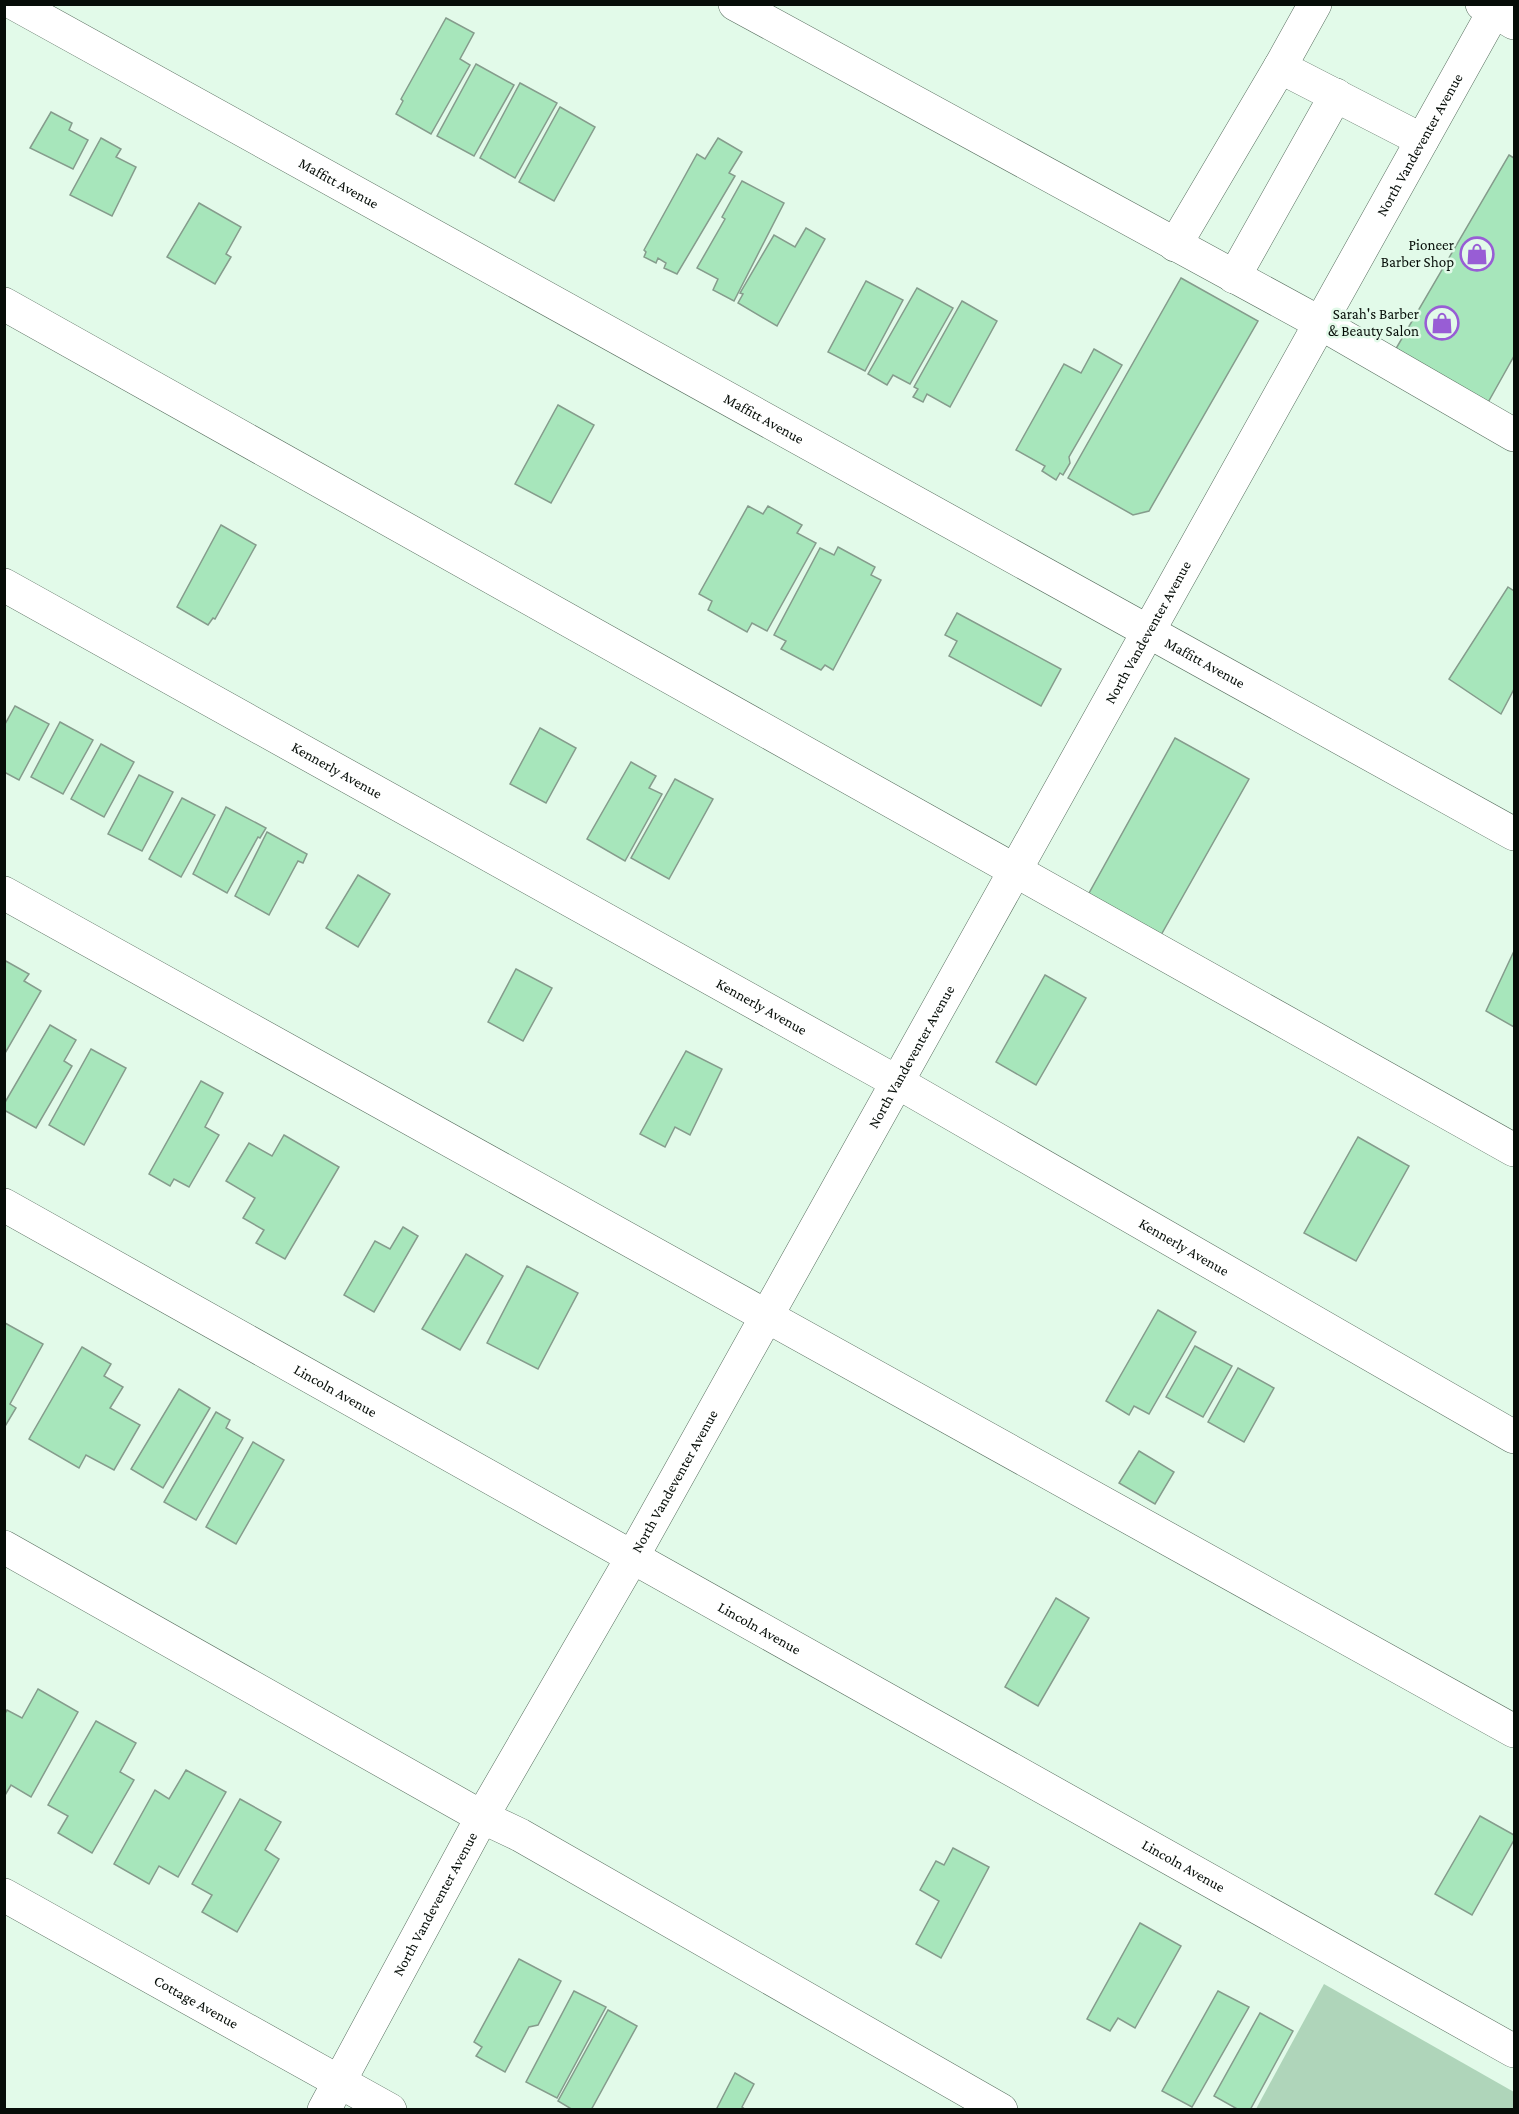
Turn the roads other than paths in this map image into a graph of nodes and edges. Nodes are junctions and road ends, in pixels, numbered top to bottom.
1 (15, 4) edge
2 (735, 4) edge
3 (1315, 4) edge
4 (1497, 11) edge
5 (1281, 67) junction
6 (1336, 95) junction
7 (1422, 141) junction
8 (1175, 245) junction
9 (1234, 277) junction
10 (4, 304) edge
11 (1320, 324) junction
12 (1515, 435) edge
13 (4, 585) edge
14 (1149, 630) junction
15 (1515, 834) edge
16 (1016, 870) junction
17 (4, 894) edge
18 (897, 1082) junction
19 (1515, 1150) edge
20 (4, 1205) edge
21 (767, 1316) junction
22 (1515, 1437) edge
23 (4, 1547) edge
24 (633, 1556) junction
25 (1515, 1731) edge
26 (482, 1816) junction
27 (4, 1895) edge
28 (1515, 2051) edge
29 (332, 2096) edge
30 (390, 2109) edge
31 (1001, 2109) edge

1 - 14 street, Maffitt Avenue
2 - 8 street
3 - 5 street
4 - 7 street, North Vandeventer Avenue
5 - 6 street
5 - 8 street
6 - 7 street
6 - 9 street
7 - 11 street, North Vandeventer Avenue
8 - 9 street
9 - 11 street
10 - 16 street
11 - 12 street
11 - 14 street, North Vandeventer Avenue
13 - 18 street, Kennerly Avenue
14 - 15 street, Maffitt Avenue
14 - 16 street, North Vandeventer Avenue
16 - 18 street, North Vandeventer Avenue
16 - 19 street
17 - 21 street
18 - 21 street, North Vandeventer Avenue
18 - 22 street, Kennerly Avenue
20 - 24 street, Lincoln Avenue
21 - 24 street, North Vandeventer Avenue
21 - 25 street
23 - 26 street
24 - 26 street, North Vandeventer Avenue
24 - 28 street, Lincoln Avenue
26 - 29 street, North Vandeventer Avenue
26 - 31 street
27 - 29 street, Cottage Avenue
29 - 30 street, Cottage Avenue

